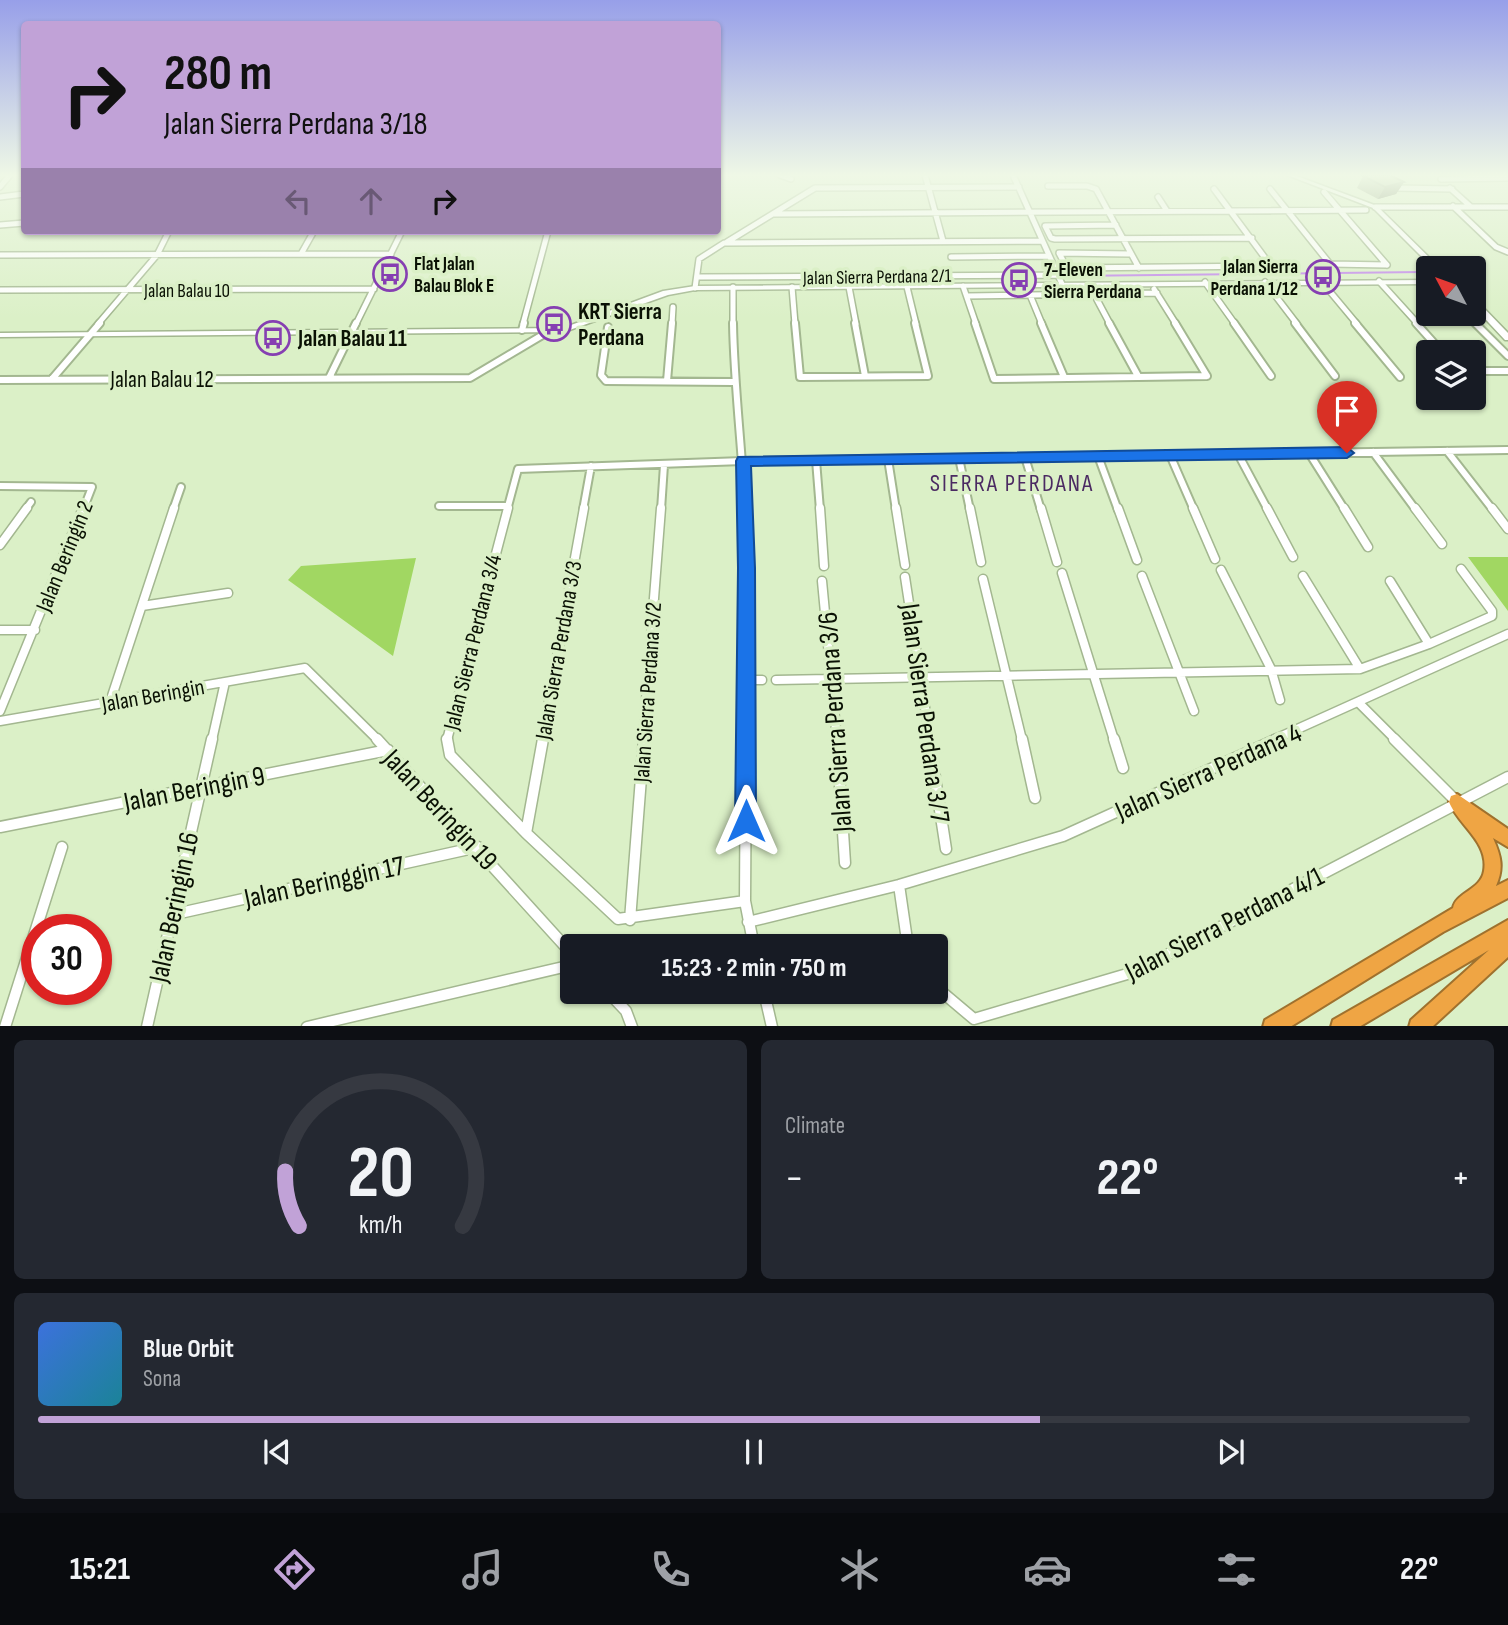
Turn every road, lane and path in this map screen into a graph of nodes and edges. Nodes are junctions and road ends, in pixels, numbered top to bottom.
1 (21, 223) edge
2 (758, 223) edge
3 (938, 223) edge
4 (1035, 223) edge
5 (1240, 223) edge
6 (1297, 223) edge
7 (1351, 223) edge
8 (1391, 223) edge
9 (1471, 223) edge
10 (0, 225) edge
11 (1116, 225) joint
12 (167, 235) edge
13 (312, 235) edge
14 (400, 235) edge
15 (547, 235) edge
16 (1123, 238) junction
17 (1252, 238) junction
18 (943, 241) junction
19 (1042, 241) junction
20 (724, 243) junction
21 (1508, 252) edge
22 (301, 254) junction
23 (391, 254) junction
24 (1131, 254) junction
25 (0, 255) edge
26 (157, 255) junction
27 (1049, 256) junction
28 (1425, 256) edge
29 (951, 257) dead end
30 (1139, 268) junction
31 (1058, 275) junction
32 (697, 277) junction
33 (1379, 281) junction
34 (1205, 282) junction
35 (1265, 282) junction
36 (1322, 282) junction
37 (1416, 282) edge
38 (1150, 283) junction
39 (1062, 284) junction
40 (963, 286) junction
41 (733, 287) junction
42 (792, 287) junction
43 (849, 287) junction
44 (907, 287) junction
45 (695, 288) junction
46 (374, 289) junction
47 (0, 290) edge
48 (126, 290) junction
49 (1157, 293) junction
50 (1094, 294) junction
51 (1030, 295) junction
52 (967, 296) junction
53 (673, 307) dead end
54 (1486, 315) edge
55 (1478, 326) edge
56 (608, 327) dead end
57 (522, 330) junction
58 (551, 330) junction
59 (354, 332) junction
60 (0, 335) edge
61 (87, 335) junction
62 (1508, 338) edge
63 (1431, 340) edge
64 (1508, 356) edge
65 (1508, 371) edge
66 (1486, 372) edge
67 (865, 376) junction
68 (1138, 376) junction
69 (1271, 376) dead end
70 (1335, 376) dead end
71 (1064, 377) junction
72 (1400, 377) dead end
73 (329, 378) junction
74 (52, 379) junction
75 (0, 380) edge
76 (667, 381) junction
77 (734, 382) junction
78 (1508, 450) edge
79 (1447, 451) junction
80 (1373, 452) junction
81 (1309, 453) junction
82 (1238, 454) junction
83 (1170, 455) junction
84 (1098, 456) junction
85 (1025, 457) junction
86 (959, 458) junction
87 (887, 459) junction
88 (816, 460) junction
89 (743, 461) junction
90 (664, 464) junction
91 (590, 466) junction
92 (0, 486) edge
93 (180, 487) dead end
94 (31, 502) dead end
95 (439, 506) dead end
96 (506, 506) junction
97 (1508, 529) edge
98 (1442, 544) dead end
99 (0, 545) edge
100 (1368, 547) dead end
101 (1293, 557) dead end
102 (1137, 559) dead end
103 (1215, 559) dead end
104 (981, 562) dead end
105 (1057, 562) dead end
106 (905, 565) dead end
107 (824, 566) dead end
108 (1461, 569) dead end
109 (1221, 570) dead end
110 (1062, 573) dead end
111 (1142, 576) dead end
112 (1303, 576) dead end
113 (905, 577) dead end
114 (983, 579) dead end
115 (822, 581) dead end
116 (1390, 581) dead end
117 (228, 593) dead end
118 (142, 606) junction
119 (0, 630) edge
120 (35, 630) junction
121 (1508, 634) edge
122 (1429, 644) junction
123 (305, 668) joint
124 (1271, 669) junction
125 (1360, 669) junction
126 (1179, 673) junction
127 (1094, 674) junction
128 (1008, 676) junction
129 (922, 677) junction
130 (833, 679) junction
131 (746, 680) junction
132 (762, 680) dead end
133 (776, 680) dead end
134 (225, 682) junction
135 (1280, 699) dead end
136 (110, 702) junction
137 (1358, 702) junction
138 (0, 711) edge
139 (1195, 712) dead end
140 (0, 721) edge
141 (388, 750) junction
142 (1123, 768) dead end
143 (1508, 776) edge
144 (199, 787) junction
145 (1035, 798) dead end
146 (1457, 802) junction
147 (0, 827) edge
148 (526, 833) junction
149 (1508, 839) edge
150 (62, 847) dead end
151 (478, 847) junction
152 (946, 849) dead end
153 (845, 863) dead end
154 (899, 885) junction
155 (1508, 889) edge
156 (745, 901) junction
157 (171, 915) junction
158 (629, 919) junction
159 (748, 922) junction
160 (1437, 926) junction
161 (1508, 929) edge
162 (751, 934) edge
163 (906, 934) edge
164 (560, 940) edge
165 (1508, 945) edge
166 (560, 968) edge
167 (948, 997) edge
168 (619, 1004) edge
169 (767, 1004) edge
170 (5, 1026) edge
171 (148, 1026) edge
172 (311, 1026) edge
173 (632, 1026) edge
174 (772, 1026) edge
175 (1274, 1026) edge
176 (1342, 1026) edge
177 (1419, 1026) edge

1 - 10 street
2 - 20 street
3 - 18 street
4 - 19 street
5 - 17 street
6 - 7 street
8 - 28 street
9 - 21 street
11 - 16 street
11 - 16 street
12 - 26 street
13 - 22 street
14 - 23 street
15 - 57 street
16 - 17 street
16 - 24 street
17 - 30 street
18 - 19 street
18 - 20 street
19 - 27 street
20 - 32 street
22 - 23 street
22 - 26 street
23 - 46 street
24 - 30 street
24 - 30 street
25 - 26 street
26 - 48 street
27 - 29 street
27 - 31 street
31 - 32 street, Jalan Sierra Perdana 2/1
31 - 39 street
32 - 45 street
33 - 36 street
33 - 37 street
33 - 63 street
34 - 35 street
34 - 38 street
34 - 69 street
35 - 36 street
35 - 70 street
36 - 72 street
38 - 39 street
38 - 49 street
39 - 40 street
40 - 44 street
40 - 52 street
41 - 42 street
41 - 45 street
41 - 77 street
42 - 43 street
42 - 67 street
43 - 44 street
43 - 67 street
44 - 67 street
45 - 58 street
46 - 48 street, Jalan Balau 10
46 - 59 street
47 - 48 street, Jalan Balau 10
48 - 61 street
49 - 50 street
49 - 68 street
50 - 51 street
50 - 68 street
51 - 52 street
51 - 71 street
52 - 71 street
53 - 76 street
54 - 62 street
55 - 64 street
56 - 76 street
57 - 58 street
57 - 59 street
58 - 73 street, Jalan Balau 12
59 - 61 street
59 - 73 street
60 - 61 street
61 - 74 street
65 - 66 street
68 - 71 street
73 - 74 street, Jalan Balau 12
74 - 75 street, Jalan Balau 12
76 - 77 street
77 - 89 street
78 - 79 street
79 - 80 street
79 - 97 street
80 - 81 street
80 - 98 street
81 - 82 street
81 - 100 street
82 - 83 street
82 - 101 street
83 - 84 street
83 - 103 street
84 - 85 street
84 - 102 street
85 - 86 street
85 - 105 street
86 - 87 street
86 - 104 street
87 - 88 street
87 - 106 street
88 - 89 street
88 - 107 street
89 - 90 street
89 - 131 street
90 - 91 street
90 - 158 street, Jalan Sierra Perdana 3/2
91 - 96 street, Jalan Sierra Perdana 3/4
91 - 148 street, Jalan Sierra Perdana 3/3
92 - 120 street, Jalan Beringin 2
93 - 118 street
94 - 99 street
95 - 96 street
96 - 148 street, Jalan Sierra Perdana 3/4
108 - 122 street
109 - 124 street
110 - 127 street
111 - 126 street
112 - 125 street
113 - 129 street, Jalan Sierra Perdana 3/7
114 - 128 street
115 - 130 street, Jalan Sierra Perdana 3/6
116 - 122 street
117 - 118 street
118 - 136 street
119 - 120 street
120 - 138 street, Jalan Beringin 2
121 - 137 street, Jalan Sierra Perdana 4
122 - 125 street
123 - 134 street, Jalan Beringin
123 - 141 street, Jalan Beringin 19
124 - 125 street
124 - 126 street
124 - 135 street
126 - 127 street
126 - 139 street
127 - 128 street
127 - 142 street
128 - 129 street
128 - 145 street
129 - 130 street
129 - 152 street, Jalan Sierra Perdana 3/7
130 - 133 street
130 - 153 street, Jalan Sierra Perdana 3/6
131 - 132 street
131 - 156 street
134 - 136 street, Jalan Beringin
134 - 144 street, Jalan Beringin 16
136 - 140 street, Jalan Beringin
137 - 146 street
137 - 154 street, Jalan Sierra Perdana 4
141 - 144 street, Jalan Beringin 9
141 - 151 street, Jalan Beringin 19
143 - 146 street, Jalan Sierra Perdana 4/1
144 - 147 street, Jalan Beringin 9
144 - 157 street, Jalan Beringin 16
146 - 149 highway
146 - 160 highway
146 - 167 street, Jalan Sierra Perdana 4/1
148 - 158 street
150 - 170 street
151 - 157 street, Jalan Beringgin 17
151 - 164 street, Jalan Beringin 19
154 - 159 street, Jalan Sierra Perdana 4
154 - 163 street
155 - 160 highway
156 - 158 street
156 - 159 street
157 - 171 street, Jalan Beringin 16
159 - 162 street
160 - 175 highway
161 - 176 highway
165 - 177 highway
166 - 172 street
168 - 173 street
169 - 174 street

